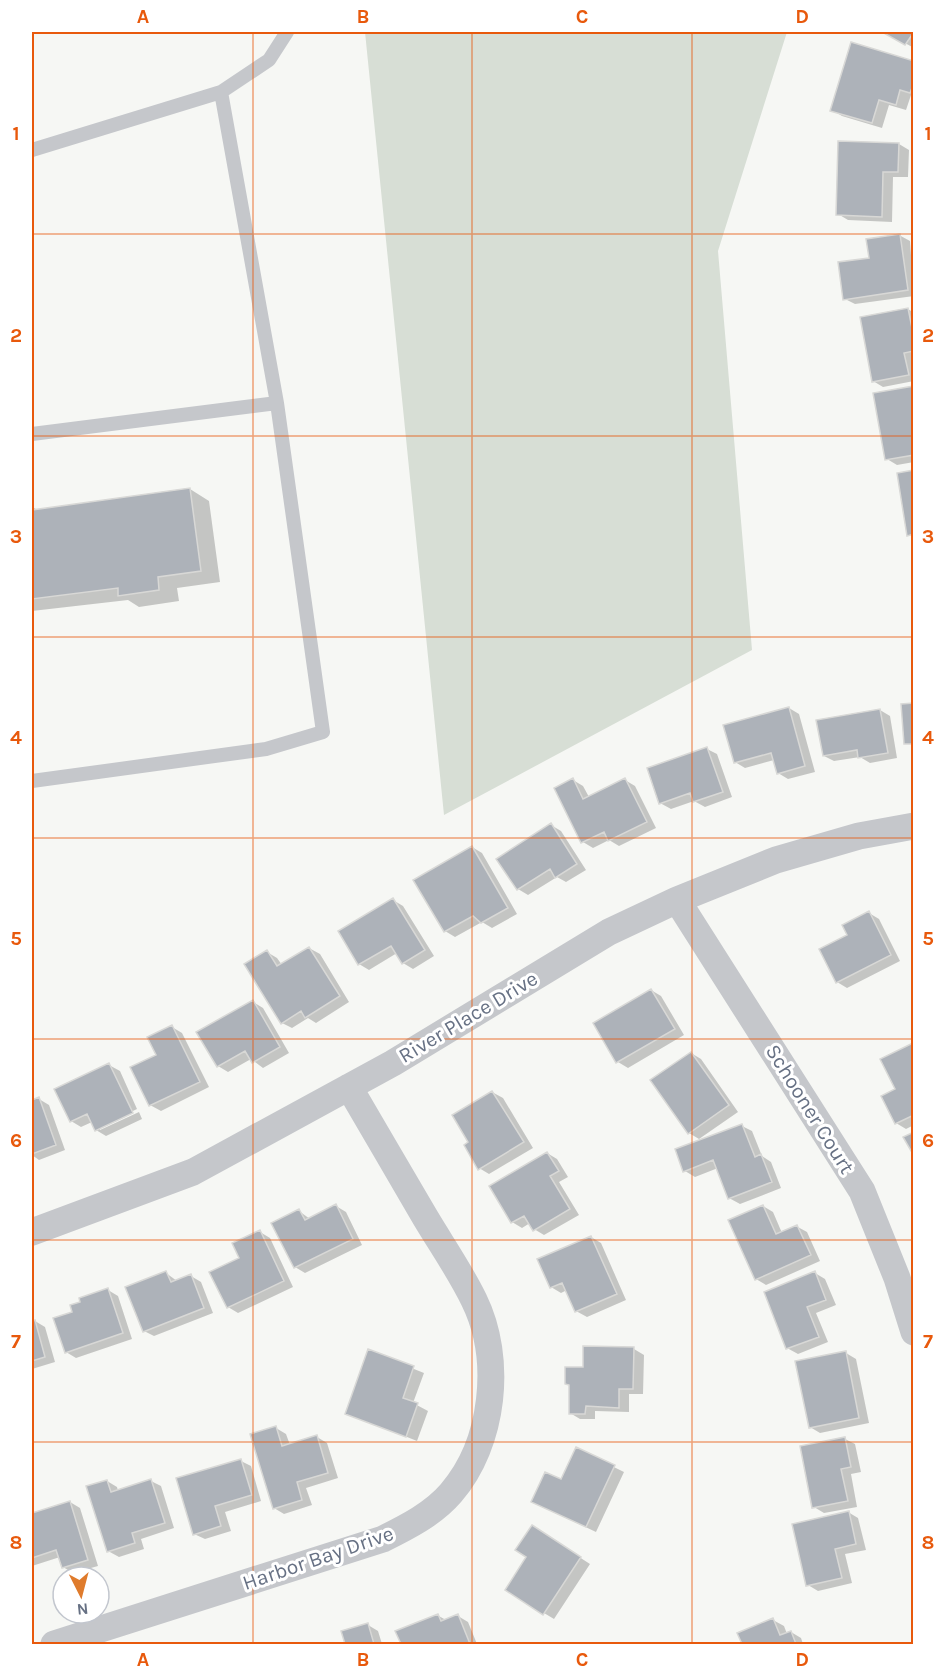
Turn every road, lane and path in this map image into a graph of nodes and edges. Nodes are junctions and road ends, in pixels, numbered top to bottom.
1 (287, 32) edge
2 (221, 92) junction
3 (32, 150) edge
4 (278, 403) junction
5 (32, 434) edge
6 (32, 781) edge
7 (914, 826) edge
8 (677, 900) junction
9 (349, 1087) junction
10 (32, 1232) edge
11 (914, 1332) edge
12 (54, 1644) edge

1 - 2 lane
2 - 3 lane
2 - 4 lane
4 - 5 lane
4 - 6 lane
7 - 8 street, River Place Drive
8 - 9 street, River Place Drive
8 - 11 street, Schooner Court
9 - 10 street, River Place Drive
9 - 12 street, Harbor Bay Drive

